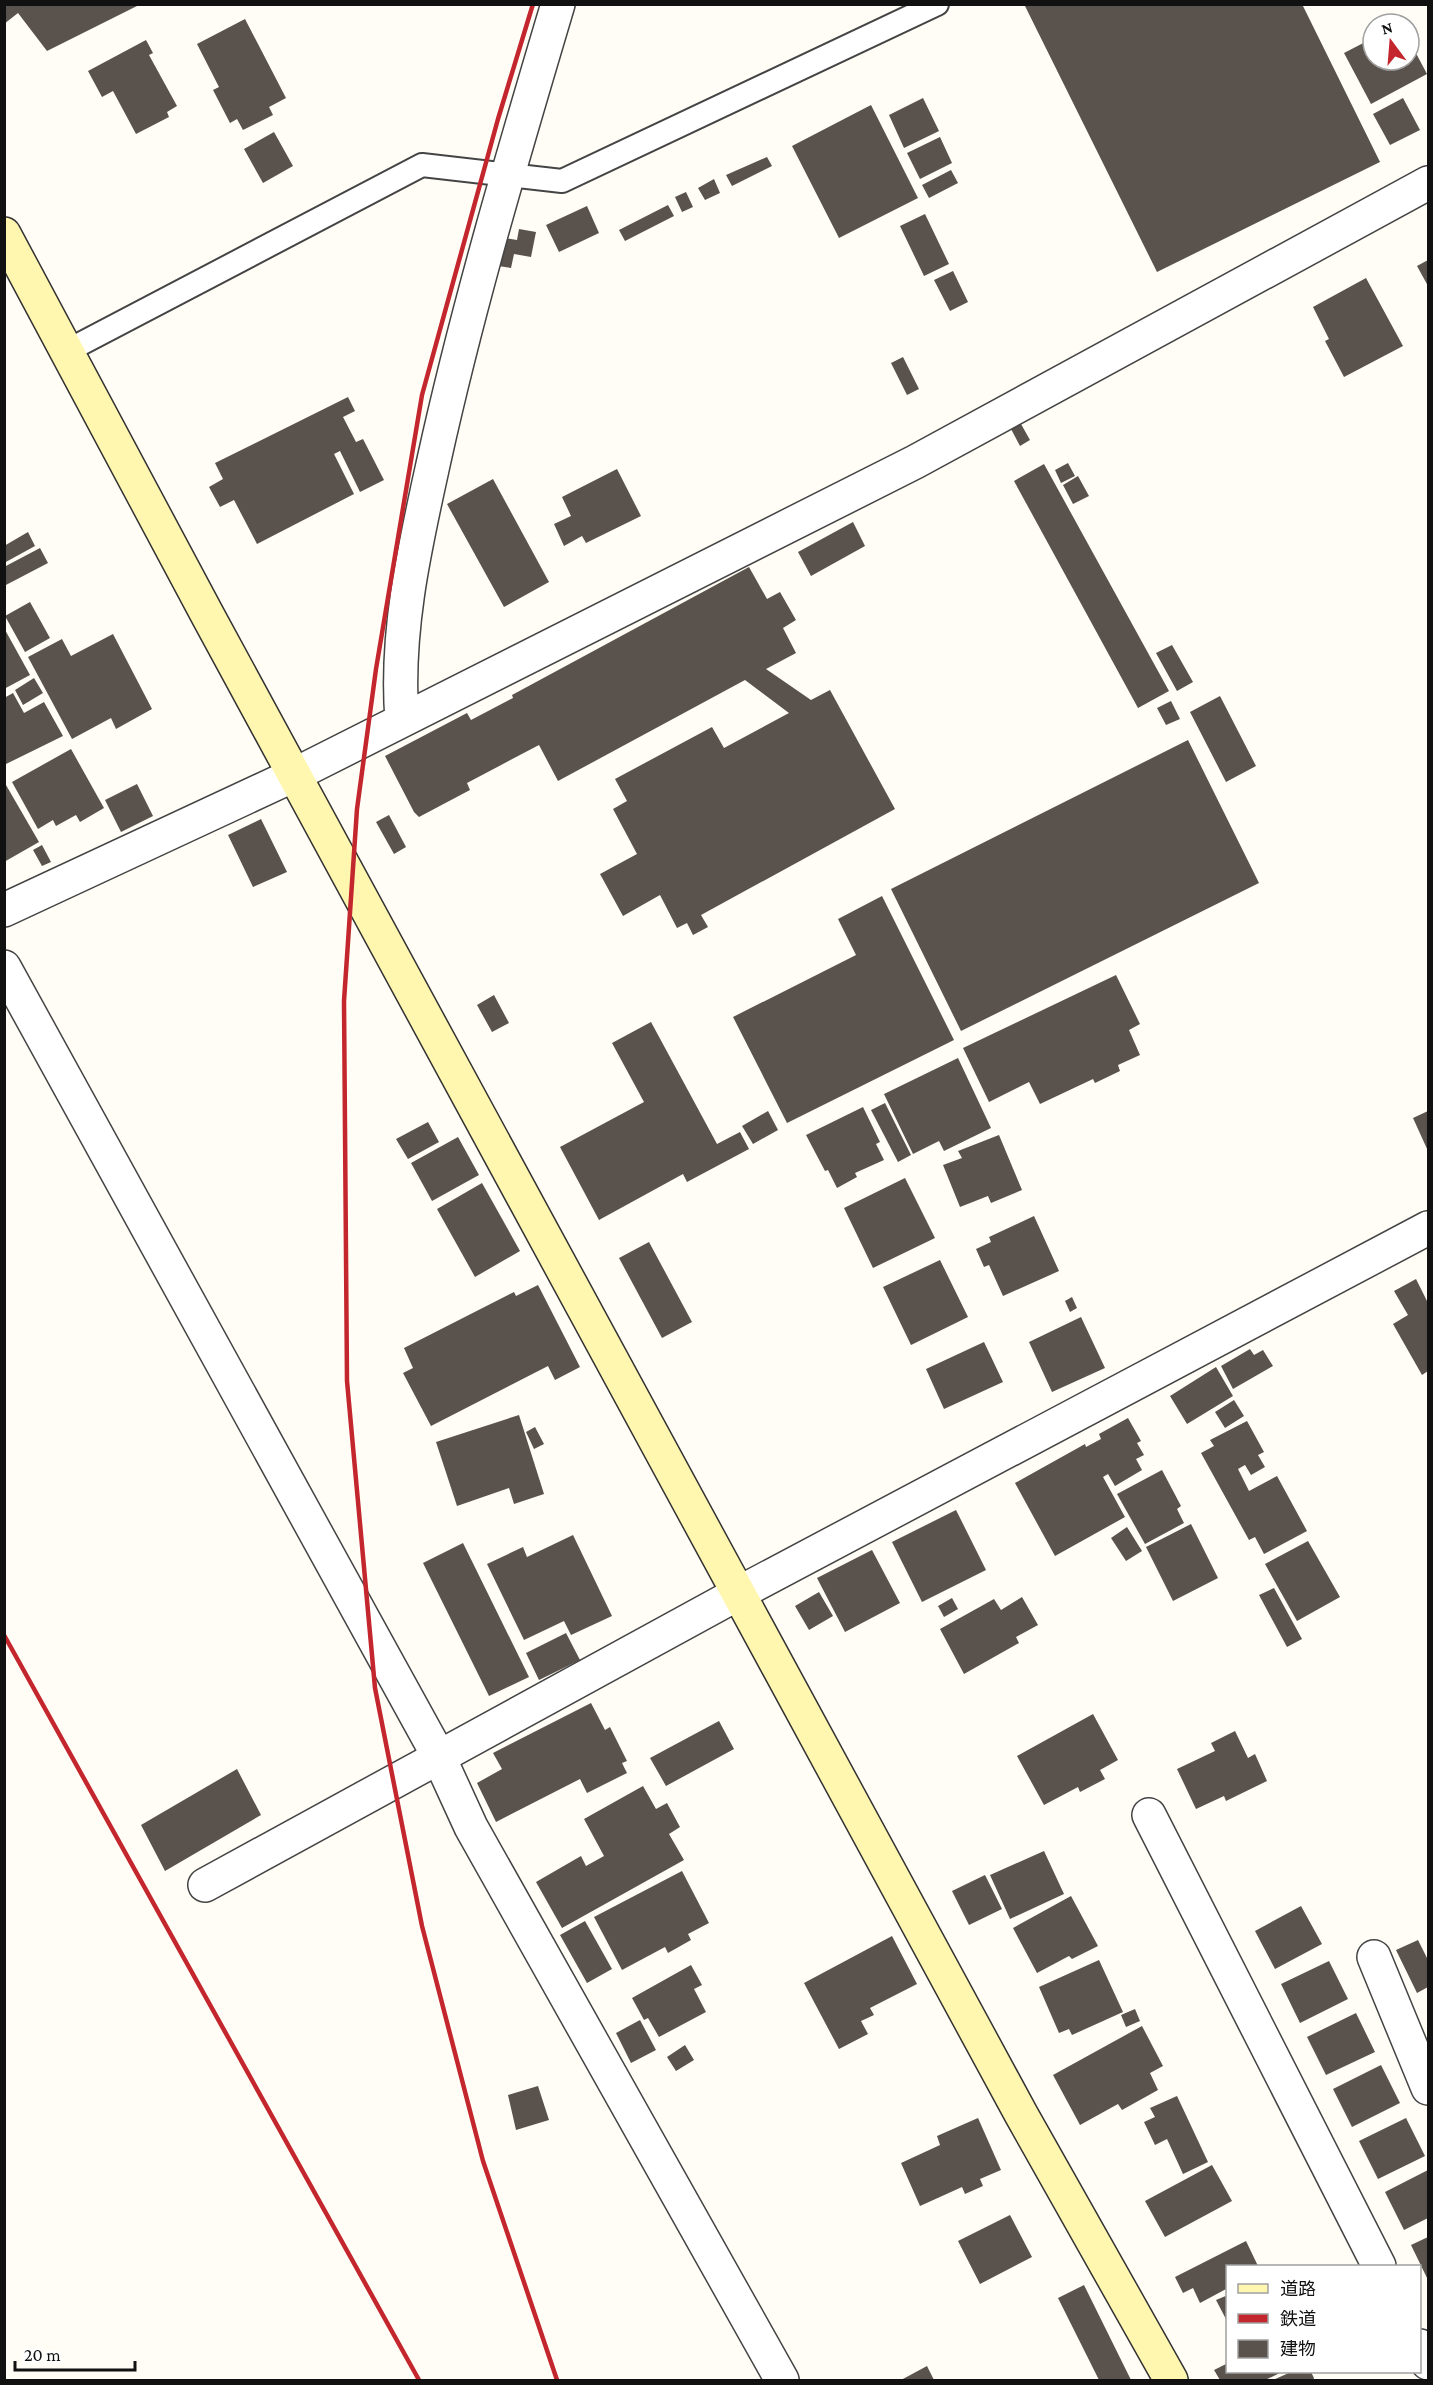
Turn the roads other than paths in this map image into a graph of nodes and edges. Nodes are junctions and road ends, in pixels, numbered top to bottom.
1 (558, 4) edge
2 (937, 4) edge
3 (508, 175) junction
4 (1428, 183) edge
5 (4, 234) edge
6 (67, 351) junction
7 (402, 720) junction
8 (294, 775) junction
9 (4, 910) edge
10 (4, 967) edge
11 (1428, 1228) edge
12 (739, 1593) junction
13 (438, 1755) junction
14 (1149, 1815) dead end
15 (205, 1885) dead end
16 (1374, 1957) dead end
17 (1428, 2088) edge
18 (1378, 2265) edge
19 (782, 2380) edge
20 (1171, 2380) edge

1 - 3 street
2 - 3 lane
3 - 6 lane
3 - 7 street
4 - 7 street
5 - 6 street
6 - 8 street
7 - 8 street
8 - 9 street
8 - 12 street
10 - 13 street
11 - 12 street
12 - 13 street
12 - 20 street
13 - 15 street
13 - 19 street
14 - 18 street
16 - 17 street

